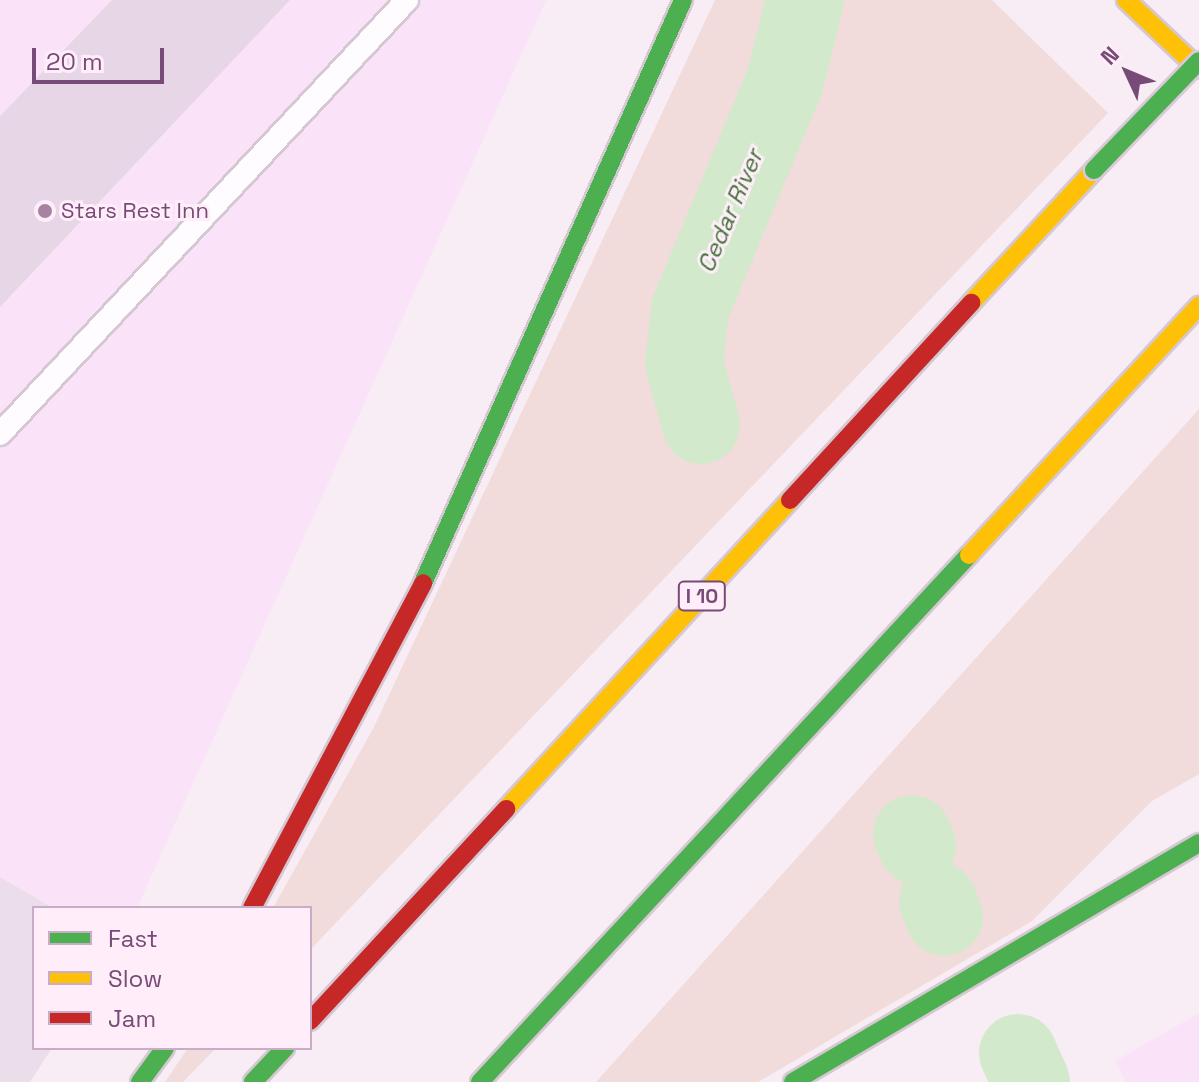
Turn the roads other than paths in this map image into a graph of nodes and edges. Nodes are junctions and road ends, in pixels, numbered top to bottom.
1 (407, 0) edge
2 (683, 0) edge
3 (1126, 0) edge
4 (1199, 61) edge
5 (1199, 69) edge
6 (1199, 306) edge
7 (0, 434) edge
8 (1199, 843) edge
9 (253, 906) edge
10 (312, 1019) edge
11 (164, 1050) edge
12 (283, 1050) edge
13 (140, 1082) edge
14 (253, 1082) edge
15 (480, 1082) edge
16 (793, 1082) edge

1 - 7 lane
2 - 9 main road
3 - 5 main road
4 - 10 main road, I 10, bridge
6 - 15 main road
8 - 16 main road
11 - 13 main road
12 - 14 main road

